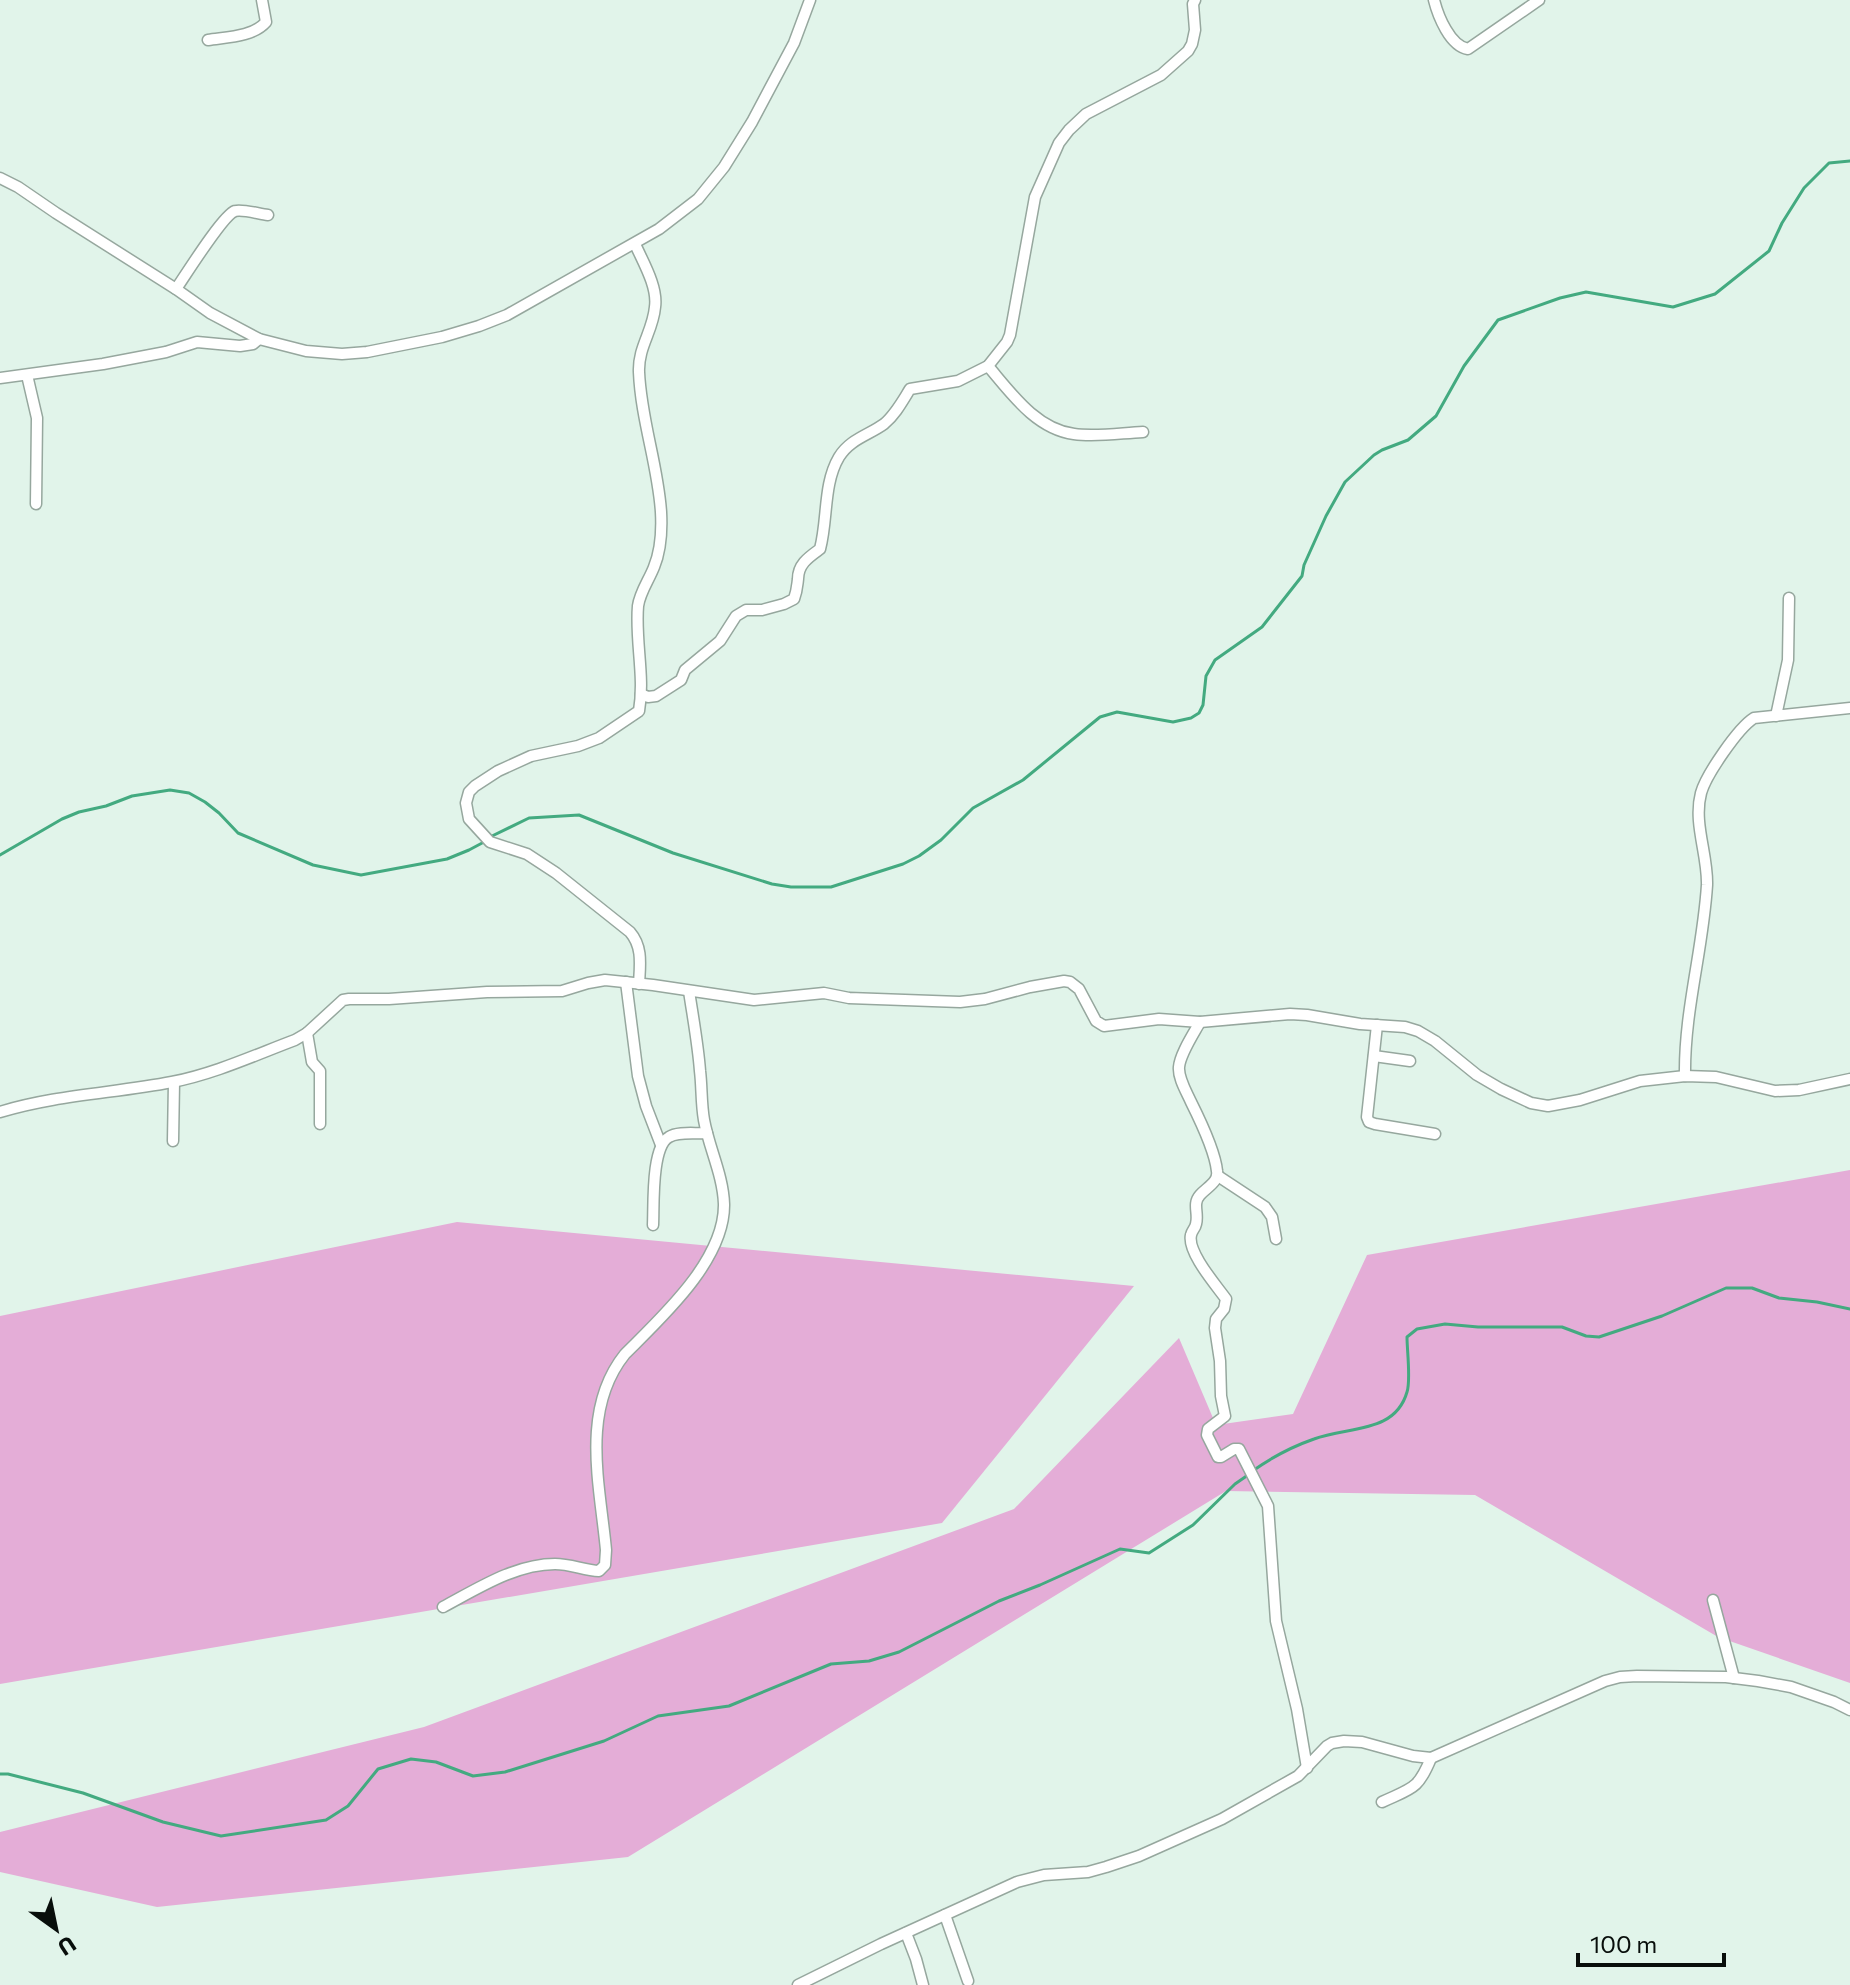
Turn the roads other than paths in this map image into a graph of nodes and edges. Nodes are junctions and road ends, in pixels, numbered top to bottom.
1 (262, 0) edge
2 (810, 0) edge
3 (1195, 0) edge
4 (1434, 0) edge
5 (1539, 0) edge
6 (208, 40) dead end
7 (0, 178) edge
8 (268, 215) dead end
9 (635, 244) junction
10 (176, 289) junction
11 (259, 339) junction
12 (988, 366) junction
13 (27, 375) junction
14 (0, 378) edge
15 (1143, 432) dead end
16 (36, 504) dead end
17 (1789, 598) dead end
18 (641, 694) junction
19 (1850, 708) edge
20 (1776, 716) junction
21 (626, 982) junction
22 (639, 984) junction
23 (689, 991) junction
24 (1200, 1022) junction
25 (1377, 1025) junction
26 (307, 1033) junction
27 (1374, 1056) junction
28 (1410, 1061) dead end
29 (1685, 1076) junction
30 (1850, 1079) edge
31 (174, 1082) junction
32 (0, 1112) edge
33 (320, 1124) dead end
34 (707, 1133) junction
35 (1435, 1134) dead end
36 (173, 1141) dead end
37 (661, 1145) junction
38 (1218, 1176) junction
39 (653, 1225) dead end
40 (1276, 1239) dead end
41 (1713, 1600) dead end
42 (443, 1607) dead end
43 (1734, 1678) junction
44 (1850, 1710) edge
45 (1431, 1758) junction
46 (1307, 1768) junction
47 (1382, 1802) dead end
48 (945, 1915) junction
49 (906, 1933) junction
50 (968, 1981) dead end
51 (798, 1985) edge
52 (923, 1985) edge

1 - 6 street
2 - 9 street
3 - 12 street
4 - 5 street
7 - 10 street
8 - 10 street
9 - 11 street
9 - 18 street
10 - 11 street
11 - 13 street
12 - 15 street
12 - 18 street
13 - 14 street
13 - 16 street
17 - 20 street
18 - 22 street
19 - 20 street
20 - 29 street
21 - 22 street
21 - 26 street
21 - 37 street
22 - 23 street
23 - 24 street
23 - 34 street
24 - 25 street
24 - 38 street
25 - 27 street
25 - 29 street
26 - 31 street
26 - 33 street
27 - 28 street
27 - 35 street
29 - 30 street
31 - 32 street
31 - 36 street
34 - 37 street
34 - 42 street
37 - 39 street
38 - 40 street
38 - 46 street
41 - 43 street
43 - 44 street
43 - 45 street
45 - 46 street
45 - 47 street
46 - 48 street
48 - 49 street
48 - 50 street
49 - 51 street
49 - 52 street

